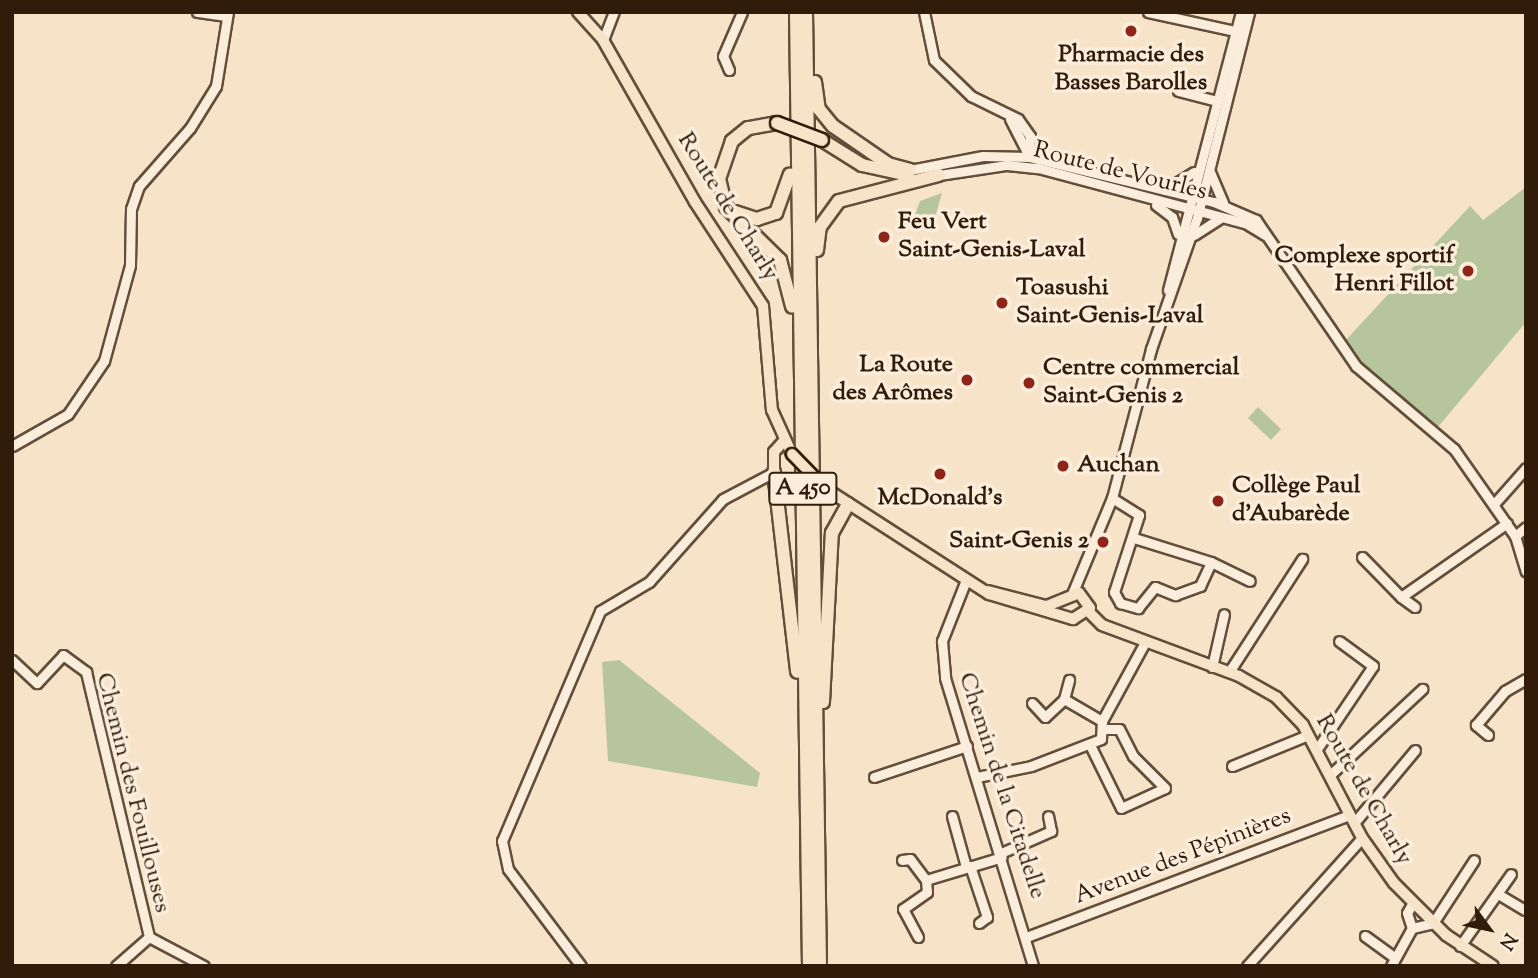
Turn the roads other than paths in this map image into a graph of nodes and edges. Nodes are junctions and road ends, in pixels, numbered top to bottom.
1 (197, 12) edge
2 (578, 12) edge
3 (614, 12) edge
4 (741, 12) edge
5 (924, 12) edge
6 (1148, 12) edge
7 (1202, 12) edge
8 (1241, 12) edge
9 (1249, 12) edge
10 (228, 14) edge
11 (803, 14) edge
12 (1204, 24) junction
13 (1238, 32) junction
14 (603, 40) junction
15 (729, 70) dead end
16 (1178, 91) dead end
17 (1220, 101) junction
18 (999, 107) junction
19 (797, 108) junction
20 (1019, 133) junction
21 (1203, 146) junction
22 (1030, 157) junction
23 (1006, 161) junction
24 (1064, 164) junction
25 (1198, 164) junction
26 (1210, 166) junction
27 (1038, 168) junction
28 (907, 172) junction
29 (939, 175) junction
30 (1074, 178) junction
31 (1164, 190) junction
32 (1137, 194) junction
33 (725, 202) junction
34 (1194, 204) junction
35 (1231, 208) junction
36 (1226, 218) junction
37 (1179, 239) junction
38 (1188, 245) junction
39 (1280, 251) junction
40 (1163, 315) junction
41 (811, 326) junction
42 (801, 371) junction
43 (12, 446) edge
44 (789, 449) junction
45 (1526, 468) edge
46 (774, 472) junction
47 (1114, 499) junction
48 (848, 504) junction
49 (1494, 504) junction
50 (1507, 523) junction
51 (1526, 527) edge
52 (1515, 536) junction
53 (1134, 538) junction
54 (1362, 557) dead end
55 (1302, 559) dead end
56 (1211, 562) junction
57 (1526, 571) edge
58 (967, 580) junction
59 (1250, 581) dead end
60 (988, 591) junction
61 (1085, 596) junction
62 (1068, 597) junction
63 (1401, 597) junction
64 (1415, 607) dead end
65 (1224, 614) dead end
66 (1066, 615) junction
67 (1085, 616) junction
68 (1339, 641) dead end
69 (1144, 642) junction
70 (12, 660) edge
71 (1212, 667) junction
72 (1228, 673) junction
73 (1526, 679) edge
74 (1069, 680) dead end
75 (1422, 689) dead end
76 (1064, 699) junction
77 (1032, 704) dead end
78 (1103, 725) junction
79 (1308, 735) junction
80 (1488, 735) dead end
81 (817, 736) junction
82 (1090, 745) junction
83 (967, 746) junction
84 (1317, 749) junction
85 (1415, 750) dead end
86 (806, 753) junction
87 (1232, 766) dead end
88 (1331, 774) junction
89 (874, 777) dead end
90 (976, 777) junction
91 (952, 816) dead end
92 (1048, 816) dead end
93 (1352, 819) junction
94 (1362, 838) junction
95 (1001, 855) junction
96 (902, 860) dead end
97 (1474, 860) dead end
98 (968, 867) junction
99 (1511, 874) dead end
100 (926, 880) junction
101 (1498, 894) junction
102 (1412, 904) junction
103 (1525, 910) edge
104 (979, 923) dead end
105 (1433, 923) junction
106 (1412, 928) junction
107 (1028, 936) junction
108 (1365, 936) dead end
109 (149, 937) junction
110 (918, 937) dead end
111 (1460, 946) junction
112 (1393, 962) edge
113 (116, 966) edge
114 (204, 966) edge
115 (581, 966) edge
116 (810, 966) edge
117 (820, 966) edge
118 (1033, 966) edge
119 (1247, 966) edge
120 (1493, 966) edge

1 - 10 street
2 - 14 main road, Route de Charly
3 - 14 street
4 - 15 street
5 - 18 street, Route de Vourles
6 - 12 street
7 - 12 street
8 - 13 street
9 - 13 street
10 - 43 street
11 - 19 highway, A 450
11 - 28 highway
11 - 41 highway, A 450
12 - 13 street
13 - 17 street
14 - 44 main road, Route de Charly
16 - 17 street
17 - 21 street
17 - 26 street
18 - 20 street, Route de Vourles
18 - 22 street, Route de Vourles
19 - 33 highway
19 - 42 highway, A 450
20 - 22 street, Route de Vourles
20 - 23 street, Route de Vourles
21 - 25 street
21 - 34 street
22 - 23 street
22 - 24 street, Route de Vourles
22 - 27 street
23 - 27 street, Route de Vourles
23 - 28 street, Route de Vourles
23 - 29 street, Route de Vourles
24 - 30 street
24 - 31 street, Route de Vourles
25 - 31 street
25 - 34 street
26 - 34 street
26 - 35 street
27 - 30 street, Route de Vourles
28 - 29 highway
28 - 33 highway, bridge
29 - 41 highway
30 - 32 street, Route de Vourles
31 - 34 street, Route de Vourles
32 - 34 street, Route de Vourles
32 - 37 street
33 - 42 highway
34 - 35 street
34 - 36 street, Route de Vourles
34 - 37 street
34 - 38 street
35 - 39 street, Route de Vourles
36 - 38 street
36 - 39 street, Route de Vourles
37 - 40 street
38 - 40 street
39 - 49 street, Route de Vourles
40 - 47 street
41 - 81 highway, A 450
42 - 86 highway, A 450
44 - 46 main road
44 - 48 main road, Route de Charly, bridge
45 - 49 street
46 - 86 highway
46 - 115 street
47 - 53 street
47 - 61 street
47 - 62 street
48 - 58 main road, Route de Charly
48 - 81 highway
49 - 50 street, Route de Vourles
50 - 52 street, Route de Vourles
50 - 63 street
51 - 52 street
52 - 57 street, Route de Vourles
53 - 56 street
53 - 56 street
54 - 63 street
55 - 72 street
56 - 59 street
58 - 60 main road, Route de Charly
58 - 83 street, Chemin de la Citadelle
60 - 62 main road, Route de Charly
60 - 66 main road, Route de Charly
61 - 62 main road, Route de Charly
61 - 67 main road
62 - 66 main road
63 - 64 street
65 - 71 street
66 - 67 main road, Route de Charly
67 - 69 main road, Route de Charly
68 - 84 street
69 - 71 main road, Route de Charly
69 - 78 street
70 - 109 street, Chemin des Fouillouses
71 - 72 main road, Route de Charly
72 - 79 main road, Route de Charly
73 - 80 street
74 - 76 street
75 - 88 street
76 - 77 street
76 - 78 street
78 - 82 street
78 - 82 street
79 - 84 main road, Route de Charly
79 - 87 street
81 - 117 highway, A 450
82 - 90 street
83 - 89 street
83 - 90 street, Chemin de la Citadelle
84 - 88 main road, Route de Charly
85 - 93 street
86 - 116 highway, A 450
88 - 93 main road, Route de Charly
90 - 95 street, Chemin de la Citadelle
91 - 98 street
92 - 95 street
93 - 94 main road, Route de Charly
93 - 107 street, Avenue des Pépinières
94 - 102 main road, Route de Charly
94 - 119 street
95 - 98 street
95 - 107 street, Chemin de la Citadelle
96 - 100 street
97 - 105 street
98 - 100 street
98 - 104 street
99 - 101 street
100 - 110 street
101 - 103 street
101 - 111 street
102 - 105 main road, Route de Charly
102 - 106 street
105 - 106 street
105 - 111 main road, Route de Charly
106 - 112 street
107 - 118 street, Chemin de la Citadelle
108 - 112 street
109 - 113 street
109 - 114 street
111 - 120 main road, Route de Charly

